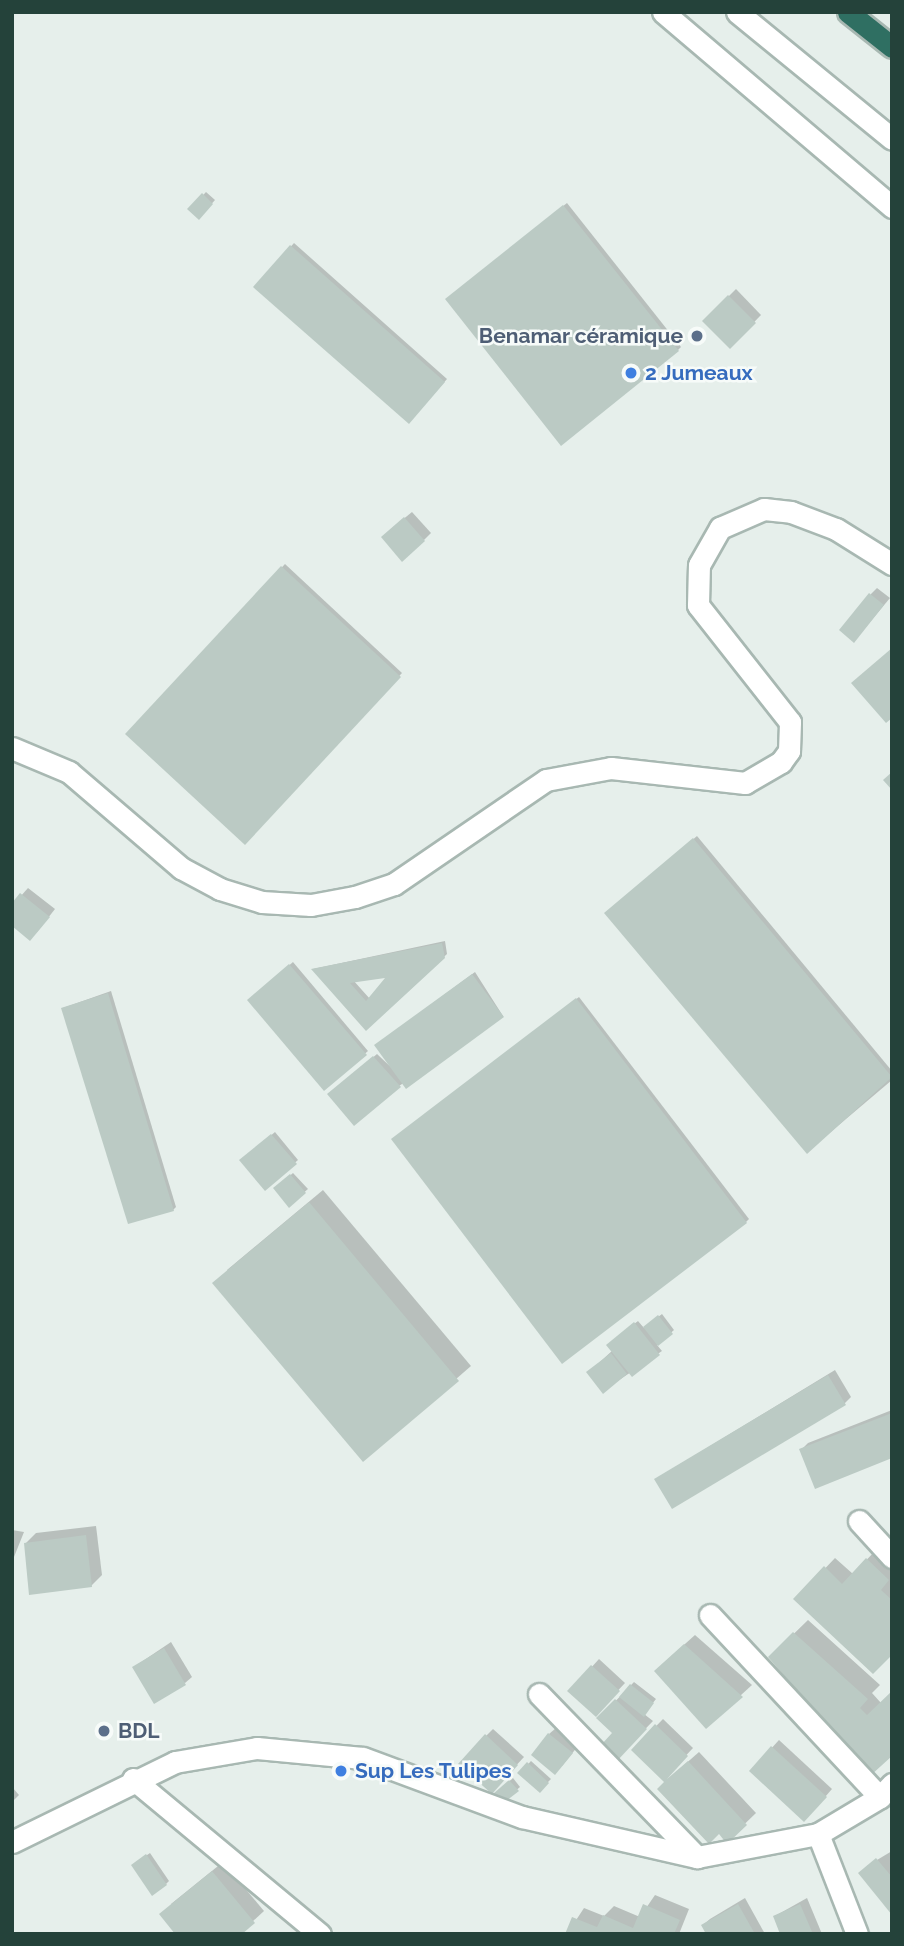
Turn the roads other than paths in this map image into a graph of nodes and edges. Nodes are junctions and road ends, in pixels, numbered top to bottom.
1 (663, 12) edge
2 (737, 12) edge
3 (848, 12) edge
4 (892, 47) edge
5 (892, 139) edge
6 (892, 207) edge
7 (892, 564) edge
8 (12, 748) edge
9 (859, 1521) dead end
10 (892, 1557) edge
11 (710, 1615) dead end
12 (539, 1694) dead end
13 (133, 1779) junction
14 (886, 1790) edge
15 (818, 1834) junction
16 (12, 1842) edge
17 (697, 1857) junction
18 (320, 1934) edge
19 (858, 1934) edge

1 - 6 street
2 - 5 street
3 - 4 highway
7 - 8 street
9 - 10 street
11 - 14 street
12 - 17 street
13 - 16 street
13 - 17 street
13 - 18 street
14 - 15 street
15 - 17 street
15 - 19 street

